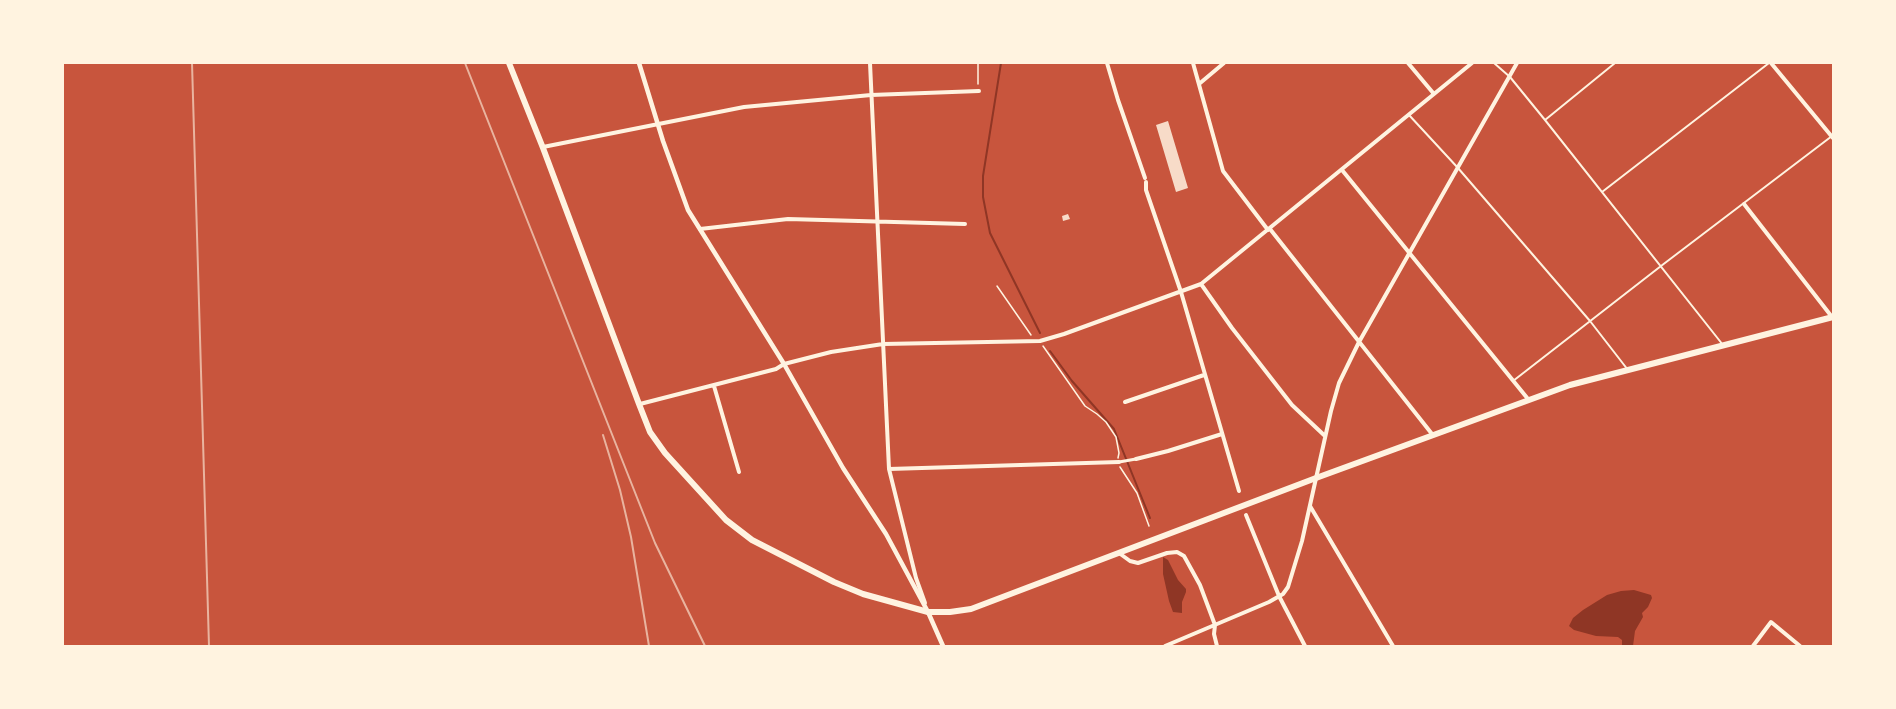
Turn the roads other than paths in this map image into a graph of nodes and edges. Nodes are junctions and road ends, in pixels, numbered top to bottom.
1 (509, 63) edge
2 (639, 63) edge
3 (870, 63) edge
4 (1107, 63) edge
5 (1193, 63) edge
6 (1224, 63) edge
7 (1408, 63) edge
8 (1472, 63) edge
9 (1494, 63) edge
10 (1517, 63) edge
11 (1615, 63) edge
12 (1770, 63) edge
13 (1509, 77) junction
14 (1198, 84) junction
15 (979, 91) road end
16 (872, 94) junction
17 (1434, 94) junction
18 (1409, 115) junction
19 (1545, 120) junction
20 (657, 123) junction
21 (1832, 137) edge
22 (543, 148) junction
23 (1458, 168) junction
24 (1342, 170) junction
25 (1602, 192) junction
26 (1744, 204) junction
27 (877, 221) junction
28 (964, 224) dead end
29 (700, 229) junction
30 (1269, 229) junction
31 (1410, 253) junction
32 (1661, 266) junction
33 (1201, 284) junction
34 (1181, 292) junction
35 (1833, 317) edge
36 (1590, 321) junction
37 (1359, 342) junction
38 (883, 344) junction
39 (1723, 345) junction
40 (784, 364) junction
41 (1628, 370) junction
42 (1204, 375) junction
43 (1513, 381) junction
44 (714, 386) junction
45 (1528, 399) junction
46 (1125, 402) dead end
47 (639, 404) junction
48 (1222, 434) junction
49 (1432, 434) junction
50 (1325, 436) junction
51 (1136, 459) joint
52 (1118, 462) joint
53 (889, 469) junction
54 (739, 472) dead end
55 (1316, 478) junction
56 (1239, 491) dead end
57 (1310, 505) junction
58 (1246, 515) dead end
59 (1119, 553) junction
60 (1279, 596) junction
61 (928, 612) junction
62 (1215, 625) junction
63 (943, 646) edge
64 (1165, 646) edge
65 (1217, 646) edge
66 (1305, 646) edge
67 (1393, 646) edge
68 (1753, 646) edge
69 (1800, 646) edge

1 - 22 main road
2 - 20 street
3 - 16 street
4 - 34 street
5 - 14 street
6 - 14 street
7 - 17 street
8 - 17 street
9 - 13 lane
10 - 13 street
11 - 19 lane
12 - 21 street
12 - 25 lane
13 - 19 lane
13 - 23 street
14 - 30 street
15 - 16 street
16 - 20 street
16 - 27 street
17 - 18 street
18 - 23 lane
18 - 24 street
19 - 25 lane
20 - 22 street
20 - 29 street
21 - 26 lane
22 - 47 main road
23 - 31 street
23 - 36 lane
24 - 30 street
24 - 31 street
25 - 32 lane
26 - 32 lane
26 - 35 street
27 - 28 street
27 - 29 street
27 - 38 street
29 - 40 street
30 - 33 street
30 - 37 street
31 - 37 street
31 - 43 street
32 - 36 lane
32 - 39 lane
33 - 34 street
33 - 50 street
34 - 38 street
34 - 42 street
35 - 39 main road
36 - 41 lane
36 - 43 lane
37 - 49 street
37 - 50 street
38 - 40 street
38 - 53 street
39 - 41 main road
40 - 44 street
40 - 61 street
41 - 45 main road
42 - 46 street
42 - 48 street
43 - 45 street
44 - 47 street
44 - 54 street
45 - 49 main road
47 - 61 main road
48 - 51 street
48 - 56 street
49 - 55 main road
50 - 55 street
51 - 52 street
52 - 53 street
53 - 61 street
55 - 57 street
55 - 59 main road
57 - 60 street
57 - 67 street
58 - 60 street
59 - 61 main road
59 - 62 street
60 - 62 street
60 - 66 street
61 - 63 street
62 - 64 street
62 - 65 street
68 - 69 street

